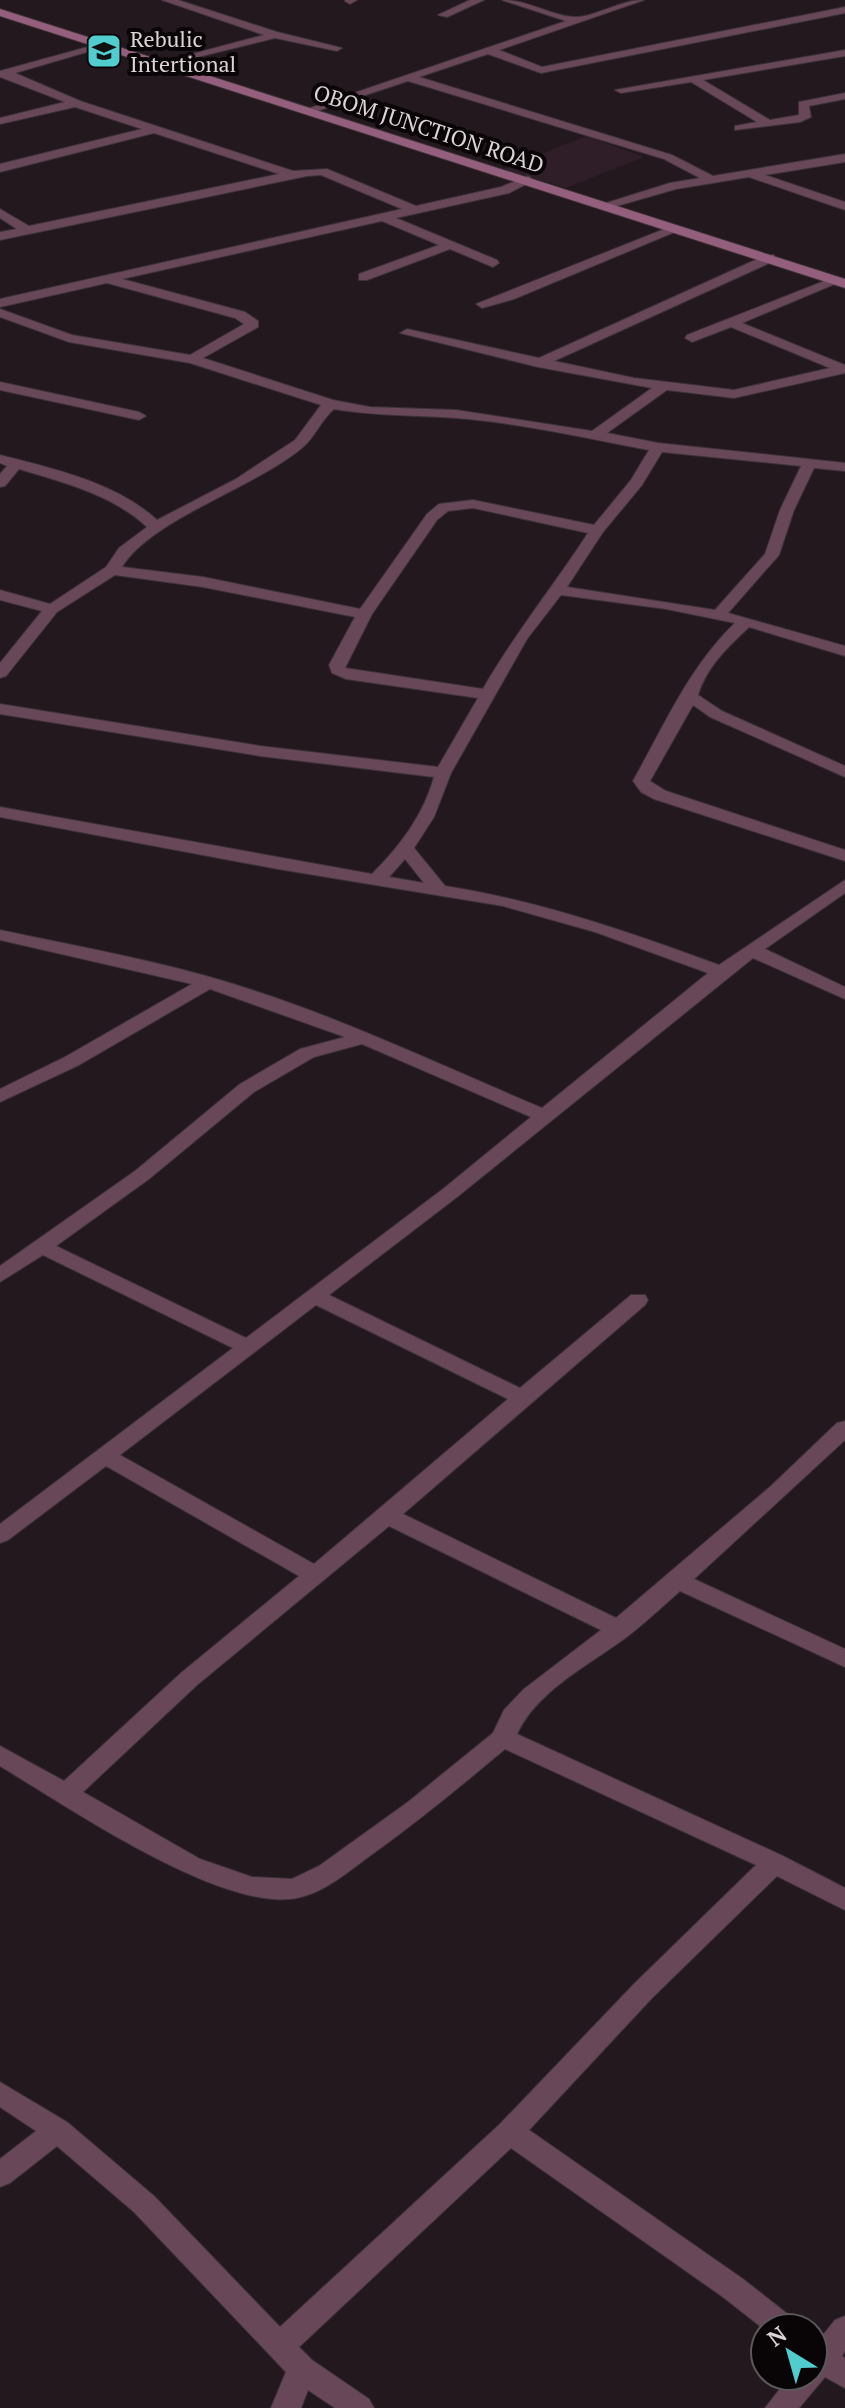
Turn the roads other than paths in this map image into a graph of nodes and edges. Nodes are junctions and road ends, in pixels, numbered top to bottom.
1 (167, 0) edge
2 (479, 0) edge
3 (507, 0) edge
4 (639, 0) edge
5 (845, 10) edge
6 (0, 12) edge
7 (443, 15) dead end
8 (578, 21) junction
9 (275, 35) junction
10 (106, 45) junction
11 (337, 48) dead end
12 (490, 51) junction
13 (845, 53) edge
14 (166, 64) junction
15 (2, 73) edge
16 (410, 78) junction
17 (694, 79) junction
18 (621, 90) dead end
19 (845, 96) edge
20 (76, 103) junction
21 (310, 110) junction
22 (0, 121) edge
23 (769, 124) junction
24 (739, 128) dead end
25 (155, 129) junction
26 (845, 158) edge
27 (0, 168) edge
28 (747, 173) junction
29 (291, 174) junction
30 (710, 179) junction
31 (528, 180) junction
32 (845, 206) edge
33 (607, 207) junction
34 (414, 210) junction
35 (0, 213) edge
36 (383, 217) junction
37 (676, 229) junction
38 (27, 230) junction
39 (0, 236) edge
40 (447, 246) junction
41 (770, 258) junction
42 (493, 263) dead end
43 (363, 277) dead end
44 (106, 279) junction
45 (841, 282) edge
46 (0, 303) edge
47 (482, 304) dead end
48 (0, 313) edge
49 (732, 323) junction
50 (407, 333) dead end
51 (692, 338) dead end
52 (192, 359) junction
53 (538, 363) junction
54 (843, 368) edge
55 (0, 386) edge
56 (664, 386) junction
57 (331, 404) junction
58 (139, 416) dead end
59 (595, 435) junction
60 (658, 447) junction
61 (0, 459) edge
62 (16, 464) junction
63 (809, 464) junction
64 (845, 467) edge
65 (0, 483) edge
66 (156, 527) junction
67 (597, 530) junction
68 (112, 570) junction
69 (557, 590) junction
70 (0, 595) edge
71 (52, 609) junction
72 (364, 614) junction
73 (717, 616) junction
74 (746, 621) junction
75 (845, 651) edge
76 (0, 673) edge
77 (488, 695) junction
78 (690, 696) junction
79 (0, 709) edge
80 (681, 712) junction
81 (716, 714) junction
82 (845, 772) edge
83 (443, 773) junction
84 (0, 812) edge
85 (406, 850) junction
86 (845, 856) edge
87 (376, 880) junction
88 (845, 885) edge
89 (438, 888) junction
90 (0, 935) edge
91 (752, 950) junction
92 (721, 972) junction
93 (206, 983) junction
94 (845, 994) edge
95 (315, 1020) junction
96 (363, 1038) junction
97 (307, 1053) junction
98 (0, 1096) edge
99 (544, 1116) junction
100 (42, 1247) junction
101 (0, 1276) edge
102 (315, 1296) junction
103 (638, 1300) dead end
104 (246, 1346) junction
105 (522, 1397) junction
106 (845, 1428) edge
107 (105, 1456) junction
108 (387, 1516) junction
109 (0, 1535) edge
110 (315, 1575) junction
111 (676, 1580) junction
112 (620, 1630) junction
113 (845, 1659) edge
114 (503, 1738) junction
115 (0, 1755) edge
116 (66, 1793) junction
117 (774, 1863) junction
118 (845, 1900) edge
119 (0, 2093) edge
120 (57, 2130) junction
121 (510, 2132) junction
122 (0, 2175) edge
123 (764, 2312) edge
124 (845, 2329) edge
125 (280, 2346) junction
126 (829, 2353) edge
127 (302, 2369) junction
128 (795, 2392) edge
129 (286, 2408) edge
130 (359, 2408) edge
131 (780, 2408) edge

1 - 9 street
2 - 7 street
3 - 8 street
4 - 8 street
5 - 12 street
6 - 10 main road, OBOM JUNCTION ROAD
8 - 12 street
9 - 11 street
9 - 14 street
10 - 14 main road, OBOM JUNCTION ROAD
10 - 15 street
12 - 16 street
13 - 17 street
14 - 21 main road, OBOM JUNCTION ROAD
15 - 20 street
16 - 21 street
16 - 30 street
17 - 18 street
17 - 23 street
19 - 23 street
20 - 22 street
20 - 25 street
21 - 31 main road, OBOM JUNCTION ROAD
23 - 24 street
25 - 27 street
25 - 29 street
26 - 28 street
28 - 30 street
28 - 32 street
29 - 34 street
29 - 38 street
30 - 33 street
31 - 33 main road, OBOM JUNCTION ROAD
31 - 34 street
33 - 37 main road, OBOM JUNCTION ROAD
34 - 36 street
35 - 38 street
36 - 40 street
36 - 44 street
37 - 41 main road, OBOM JUNCTION ROAD
37 - 47 street
38 - 39 street
40 - 42 street
40 - 43 street
41 - 45 main road, OBOM JUNCTION ROAD
41 - 53 street
44 - 46 street
44 - 52 street
45 - 49 street
48 - 52 street
49 - 51 street
49 - 54 street
50 - 53 street
52 - 57 street
53 - 56 street
54 - 56 street
55 - 58 street
56 - 59 street
57 - 59 street
57 - 66 street
59 - 60 street
60 - 63 street
60 - 67 street
61 - 62 street
62 - 65 street
62 - 66 street
63 - 64 street
63 - 73 street
66 - 68 street
67 - 69 street
67 - 72 street
68 - 71 street
68 - 72 street
69 - 73 street
69 - 77 street
70 - 71 street
71 - 76 street
72 - 77 street
73 - 74 street
74 - 75 street
74 - 78 street
77 - 83 street
78 - 80 street
78 - 81 street
79 - 83 street
80 - 81 street
80 - 86 street
81 - 82 street
83 - 85 street
84 - 87 street
85 - 87 street
85 - 89 street
87 - 89 street
88 - 91 street
89 - 92 street
90 - 93 street
91 - 92 street
91 - 94 street
92 - 99 street
93 - 95 street
93 - 98 street
95 - 96 street
95 - 97 street
96 - 97 street
96 - 99 street
97 - 100 street
99 - 102 street
100 - 101 street
100 - 104 street
102 - 104 street
102 - 105 street
103 - 105 street
104 - 107 street
105 - 108 street
106 - 111 street
107 - 109 street
107 - 110 street
108 - 110 street
108 - 112 street
110 - 116 street
111 - 112 street
111 - 113 street
112 - 114 street
114 - 116 street
114 - 117 street
115 - 116 street
117 - 118 street
117 - 121 street
119 - 120 street
120 - 122 street
120 - 125 street
121 - 123 street
121 - 125 street
124 - 126 street
125 - 127 street
127 - 129 street
127 - 130 street
128 - 131 street

